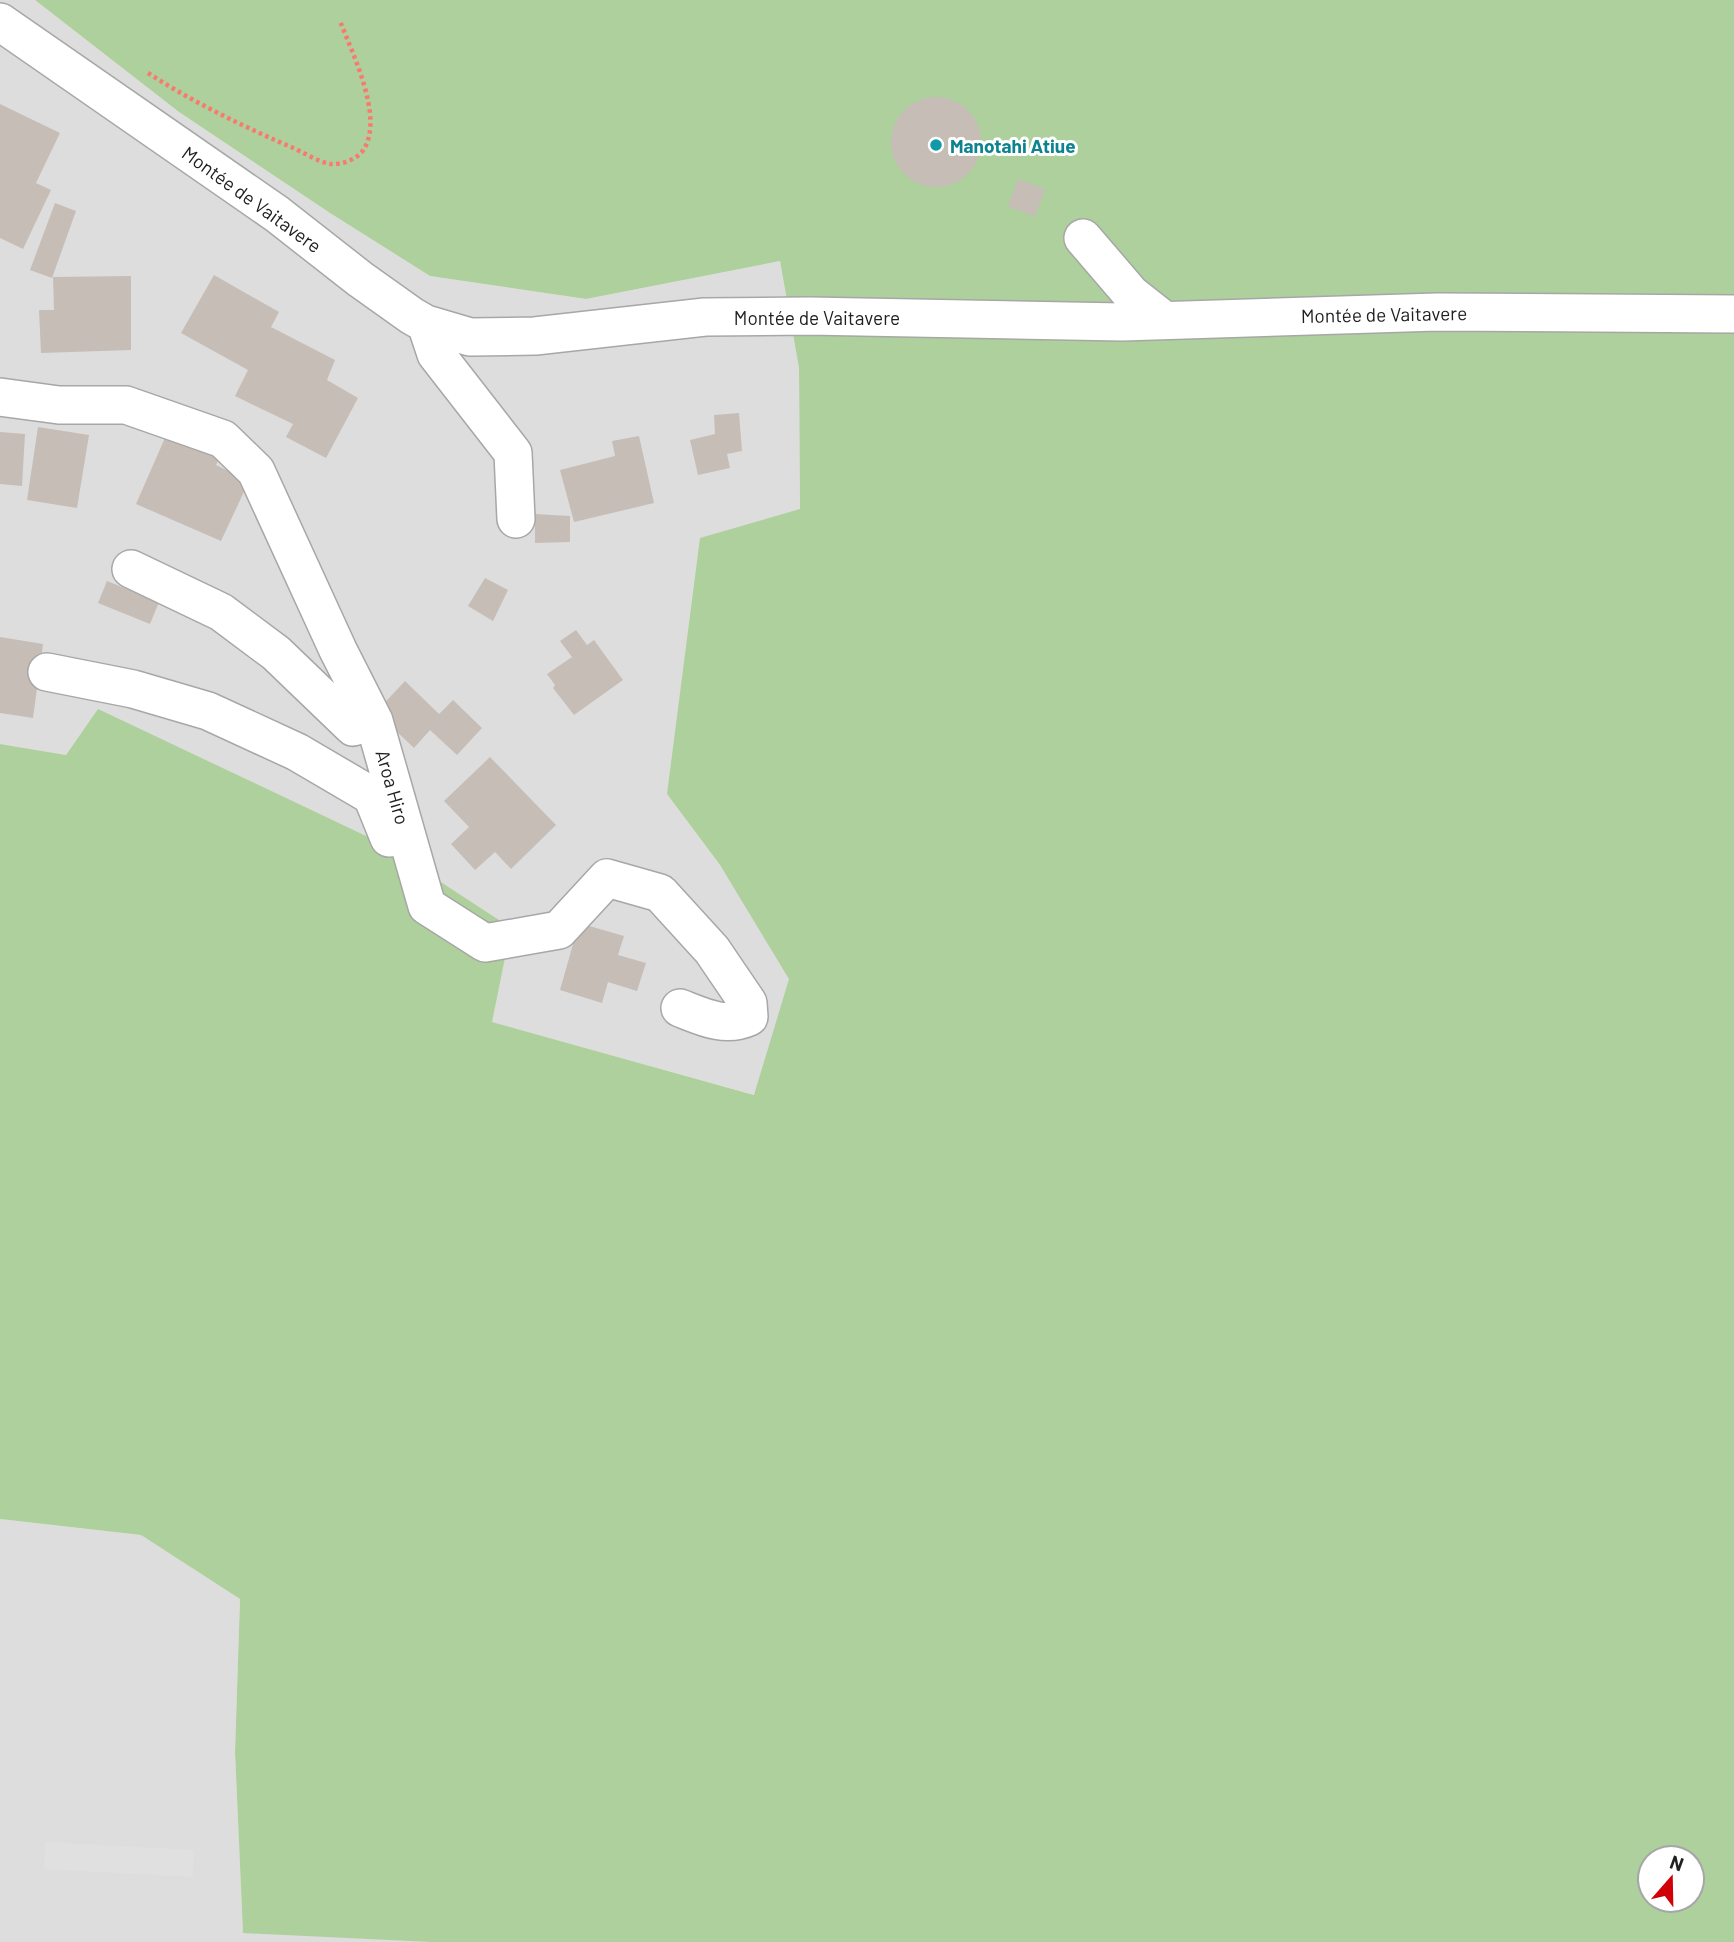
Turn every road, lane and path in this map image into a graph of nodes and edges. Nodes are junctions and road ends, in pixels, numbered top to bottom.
1 (340, 21) dead end
2 (0, 22) edge
3 (142, 70) dead end
4 (1083, 238) dead end
5 (1734, 314) edge
6 (1164, 320) junction
7 (426, 324) junction
8 (0, 397) edge
9 (516, 519) dead end
10 (131, 569) dead end
11 (47, 672) dead end
12 (374, 721) junction
13 (485, 943) junction
14 (680, 1008) dead end

1 - 3 path
2 - 7 street, Montée de Vaitavere
4 - 6 street
5 - 6 street, Montée de Vaitavere
6 - 7 street, Montée de Vaitavere
7 - 9 street
8 - 12 street, Aroa Hiro
10 - 12 street
11 - 13 street
12 - 13 street, Aroa Hiro
13 - 14 street

